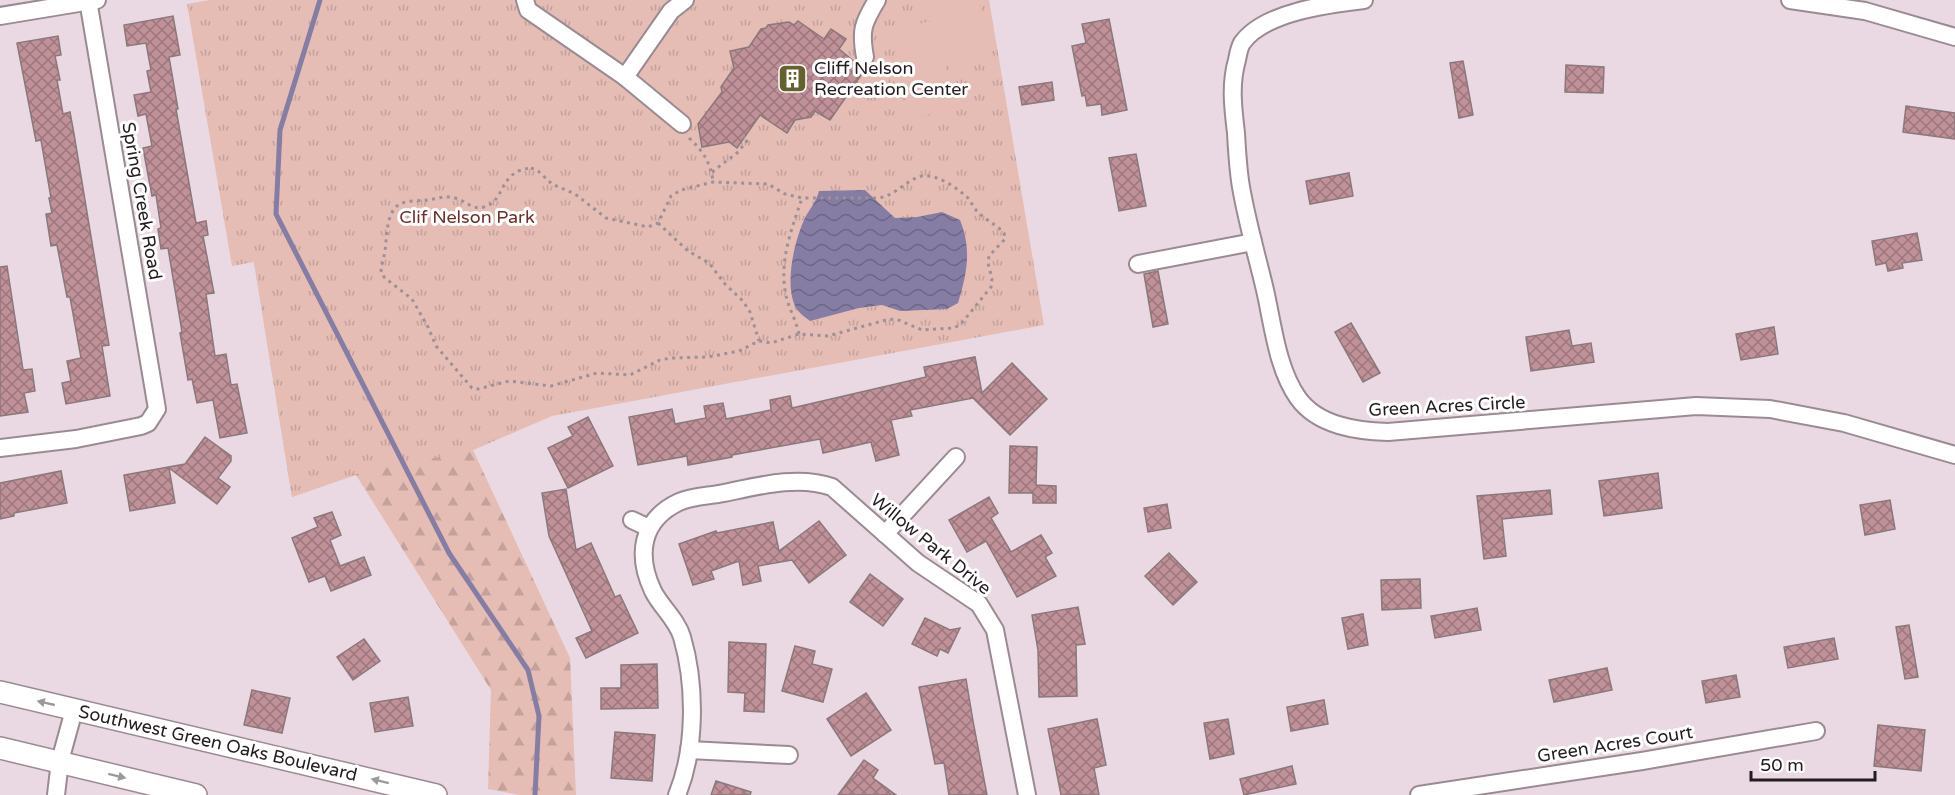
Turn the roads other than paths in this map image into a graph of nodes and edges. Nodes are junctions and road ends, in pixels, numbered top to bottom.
1 (91, 0) edge
2 (525, 0) edge
3 (685, 0) edge
4 (878, 0) edge
5 (1364, 0) edge
6 (1790, 0) edge
7 (0, 16) edge
8 (1955, 37) edge
9 (865, 57) dead end
10 (625, 77) junction
11 (682, 124) road end
12 (1254, 242) junction
13 (1138, 264) dead end
14 (0, 448) edge
15 (1955, 454) edge
16 (956, 457) dead end
17 (632, 520) dead end
18 (649, 528) junction
19 (885, 534) junction
20 (0, 692) edge
21 (74, 710) junction
22 (1816, 731) dead end
23 (0, 748) edge
24 (689, 750) junction
25 (789, 755) dead end
26 (60, 762) junction
27 (56, 795) edge
28 (196, 795) edge
29 (436, 795) edge
30 (677, 795) edge
31 (1027, 795) edge
32 (1419, 795) edge

1 - 7 street
1 - 14 street, Spring Creek Road
2 - 10 street
3 - 10 street
4 - 9 street
5 - 12 street, Green Acres Circle
6 - 8 street
10 - 11 street
12 - 13 street
12 - 15 street, Green Acres Circle
16 - 19 street
17 - 18 street
18 - 19 street, Willow Park Drive
18 - 24 street
19 - 31 street, Willow Park Drive
21 -> 20 main road, Southwest Green Oaks Boulevard
21 - 26 street
29 -> 21 main road, Southwest Green Oaks Boulevard
22 - 32 street, Green Acres Court
23 - 26 main road
24 - 25 street
24 - 30 street
26 - 27 street
26 -> 28 main road

